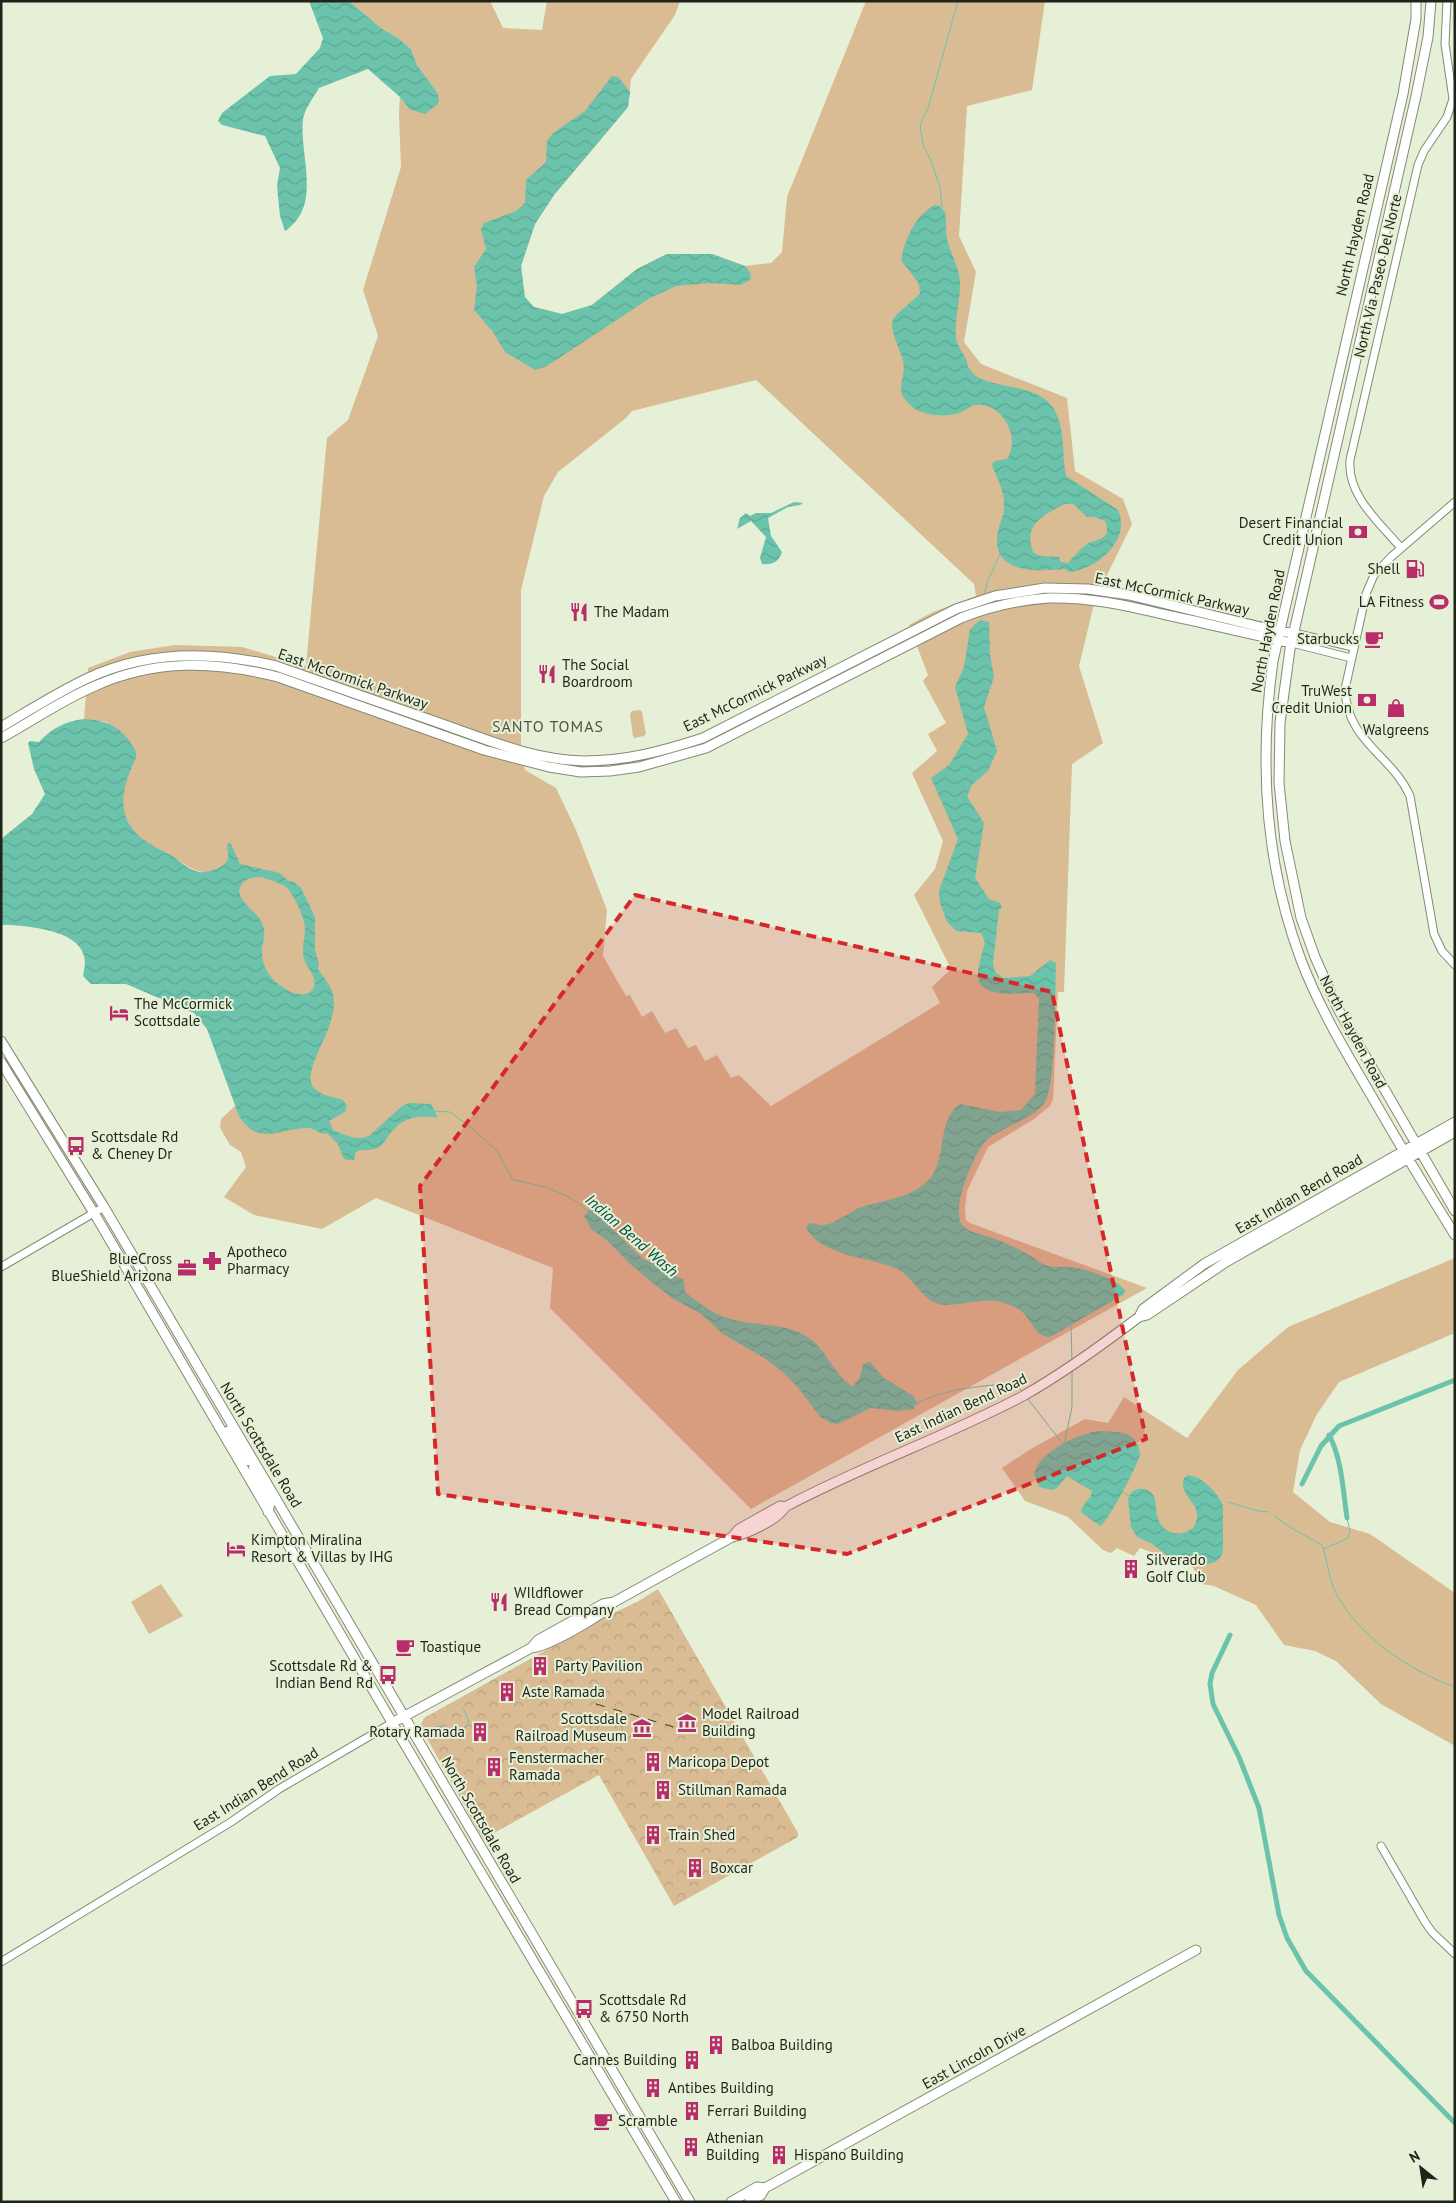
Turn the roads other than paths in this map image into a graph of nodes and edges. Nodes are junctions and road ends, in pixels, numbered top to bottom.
1 (1416, 1) edge
2 (1431, 1) edge
3 (1447, 1) edge
4 (1455, 502) edge
5 (1401, 548) junction
6 (1294, 634) junction
7 (1279, 636) junction
8 (1292, 644) junction
9 (1354, 647) junction
10 (1351, 658) junction
11 (129, 669) junction
12 (1, 727) edge
13 (1, 738) edge
14 (1452, 963) edge
15 (1, 1041) edge
16 (1, 1062) edge
17 (1455, 1122) edge
18 (1455, 1132) edge
19 (1419, 1148) junction
20 (1406, 1155) junction
21 (104, 1207) junction
22 (1455, 1211) edge
23 (94, 1212) junction
24 (1455, 1235) edge
25 (1, 1266) edge
26 (216, 1422) junction
27 (254, 1462) junction
28 (268, 1512) junction
29 (404, 1716) junction
30 (392, 1723) junction
31 (461, 1838) junction
32 (1381, 1846) dead end
33 (501, 1881) junction
34 (515, 1931) junction
35 (1196, 1950) dead end
36 (1455, 1954) edge
37 (1, 1962) edge
38 (561, 2008) junction
39 (598, 2047) junction
40 (604, 2081) junction
41 (641, 2119) junction
42 (631, 2125) junction
43 (765, 2188) junction
44 (676, 2202) edge
45 (690, 2202) edge
46 (731, 2202) edge
47 (750, 2202) edge

1 - 7 main road, North Hayden Road
2 - 6 main road, North Hayden Road
3 - 5 street, North Via Paseo Del Norte
4 - 5 street
5 - 9 street
6 - 7 main road, East McCormick Parkway
6 - 8 main road, North Hayden Road
6 - 9 street, East McCormick Parkway
7 - 8 main road, East McCormick Parkway
7 - 11 main road, East McCormick Parkway
7 - 20 main road, North Hayden Road
8 - 10 street, East McCormick Parkway
8 - 19 main road, North Hayden Road
9 - 10 street
10 - 14 street
11 - 12 main road, East McCormick Parkway
11 - 13 main road, East McCormick Parkway
15 - 21 main road, North Scottsdale Road
16 - 23 main road, North Scottsdale Road
17 - 19 main road, East Indian Bend Road
18 - 19 main road, East Indian Bend Road
19 - 20 main road, East Indian Bend Road
19 - 22 main road, North Hayden Road
20 - 24 main road, North Hayden Road
20 - 29 main road, East Indian Bend Road
21 - 23 street
21 - 27 main road, North Scottsdale Road
23 - 25 street
23 - 26 main road, North Scottsdale Road
26 - 27 main road
26 - 28 main road, North Scottsdale Road
27 - 28 main road
27 - 29 main road, North Scottsdale Road
28 - 30 main road, North Scottsdale Road
29 - 30 main road, East Indian Bend Road
29 - 33 main road, North Scottsdale Road
30 - 31 main road, North Scottsdale Road
30 - 37 street, East Indian Bend Road
31 - 33 main road
31 - 34 main road, North Scottsdale Road
32 - 36 street
33 - 34 main road
33 - 39 main road, North Scottsdale Road
34 - 38 main road, North Scottsdale Road
35 - 43 main road, East Lincoln Drive
38 - 39 main road
38 - 40 main road, North Scottsdale Road
39 - 40 main road
39 - 41 main road, North Scottsdale Road
40 - 42 main road, North Scottsdale Road
41 - 42 main road
41 - 45 main road, North Scottsdale Road
42 - 44 main road, North Scottsdale Road
43 - 46 main road, East Lincoln Drive
43 - 47 main road, East Lincoln Drive

